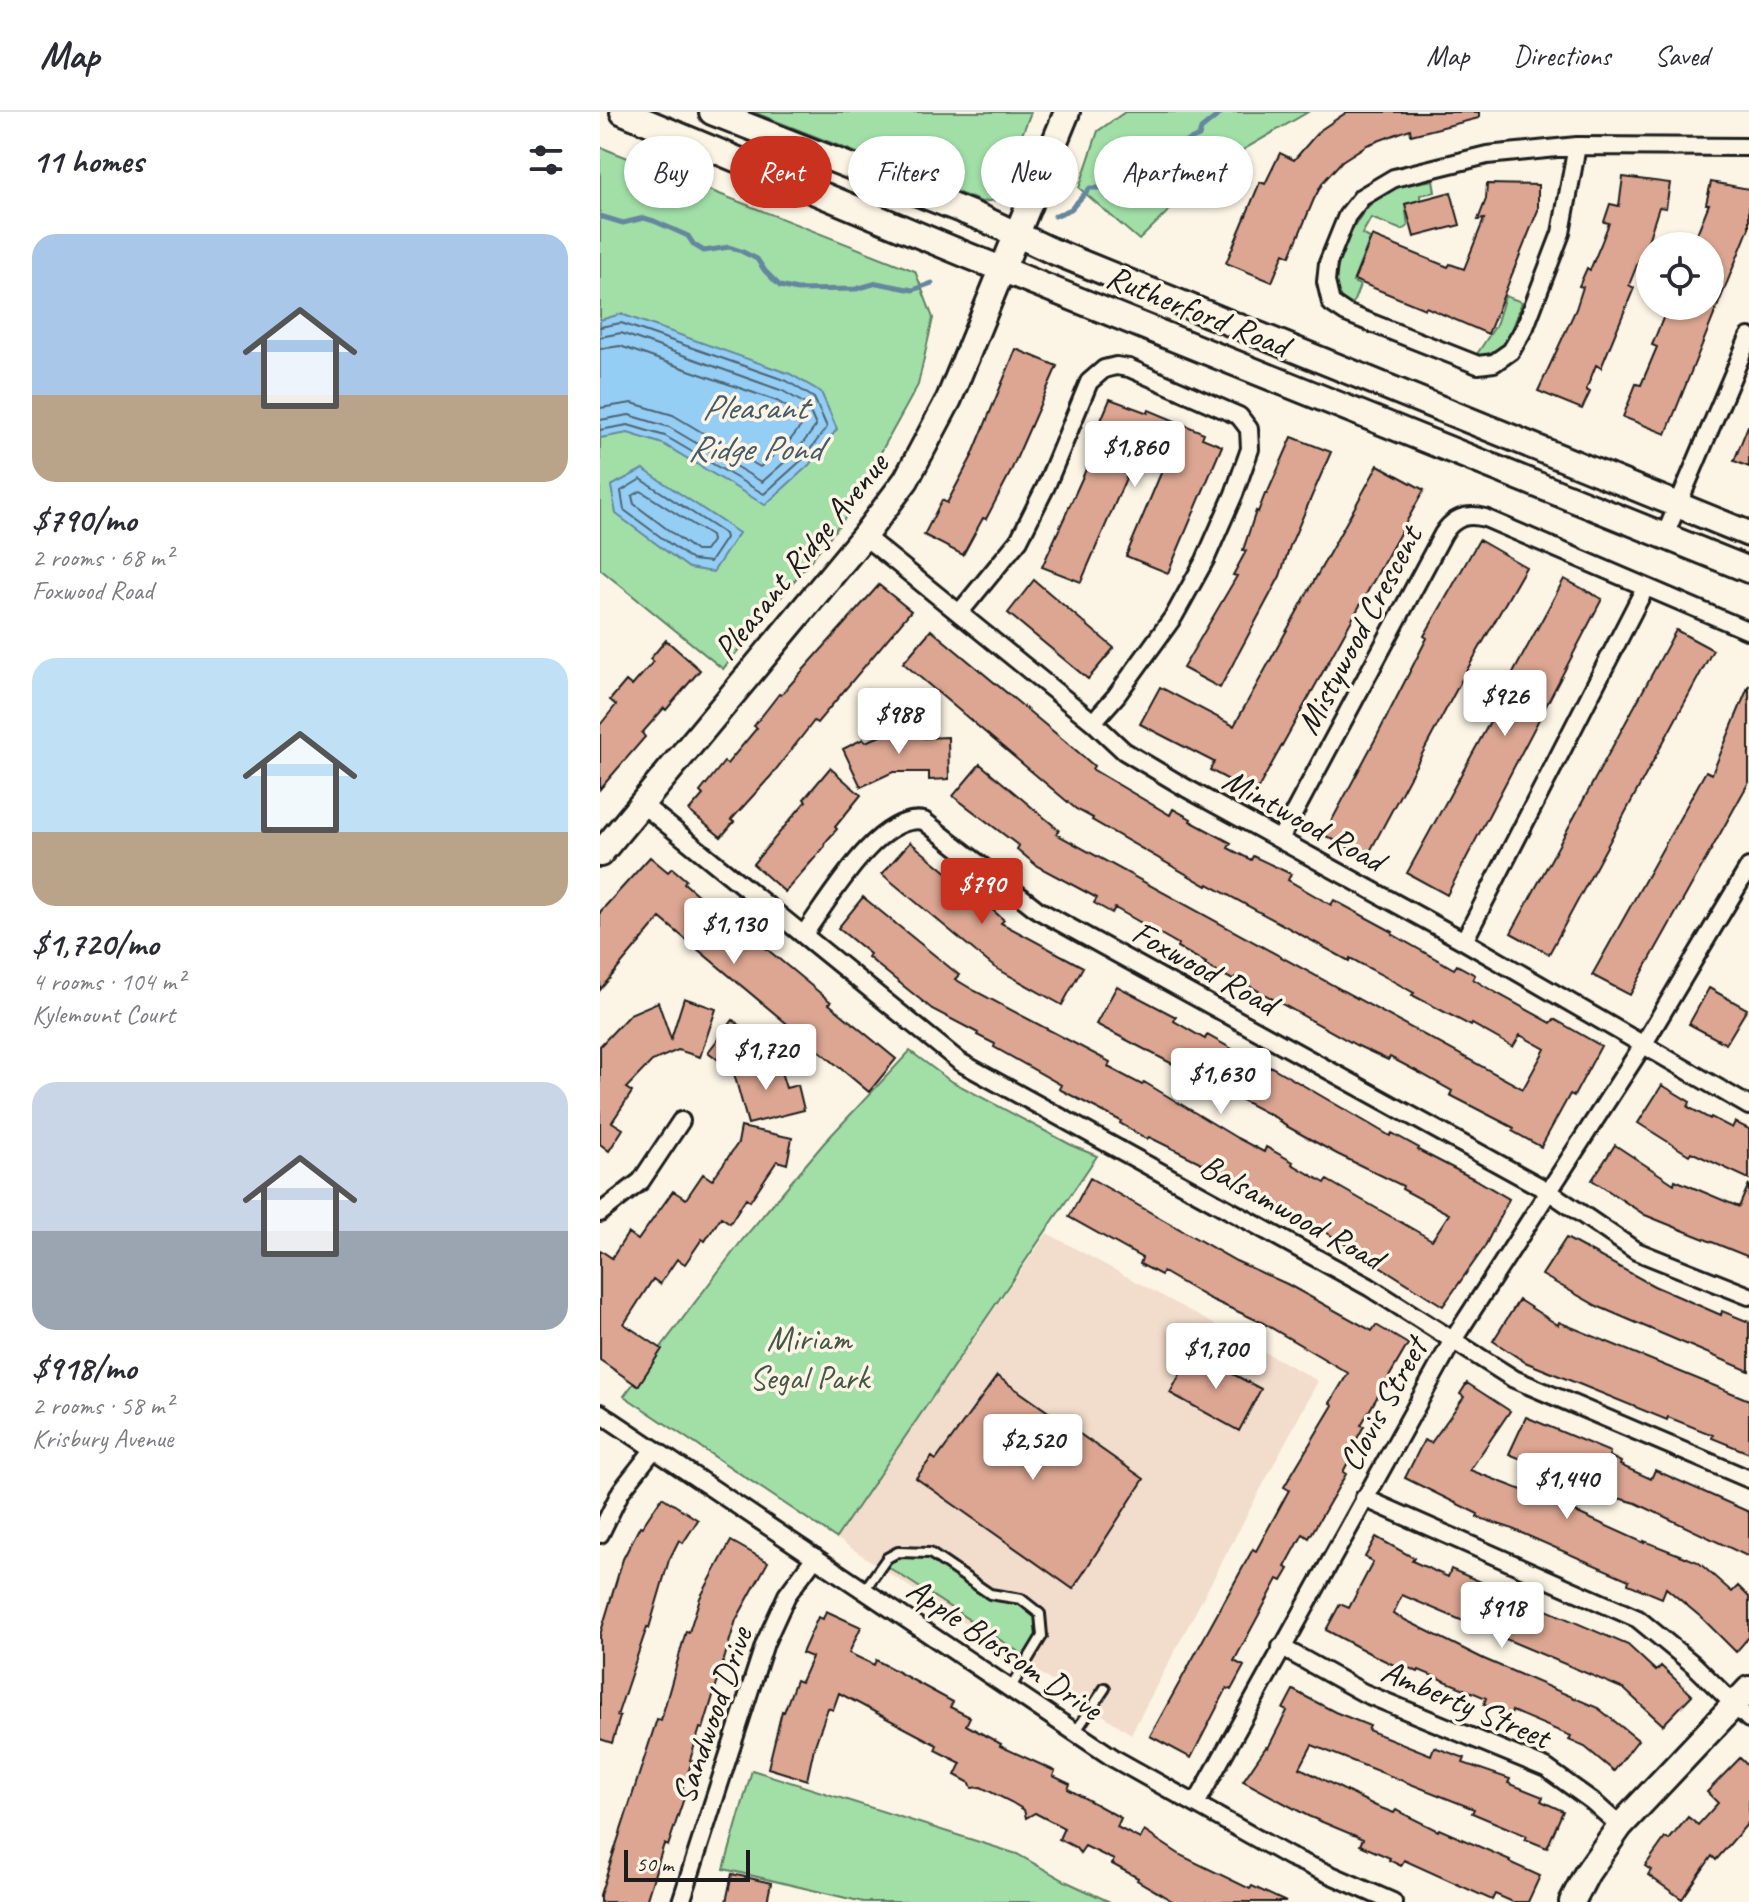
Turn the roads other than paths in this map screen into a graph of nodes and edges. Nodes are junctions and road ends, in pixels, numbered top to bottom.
1 (623, 112) edge
2 (712, 112) edge
3 (1067, 112) edge
4 (1577, 146) junction
5 (1749, 147) edge
6 (1016, 235) junction
7 (1003, 269) junction
8 (1749, 337) edge
9 (1678, 504) junction
10 (1749, 534) edge
11 (1665, 535) junction
12 (864, 536) junction
13 (1749, 570) edge
14 (1645, 588) junction
15 (960, 612) junction
16 (1749, 631) edge
17 (1093, 722) junction
18 (642, 804) junction
19 (1280, 839) junction
20 (600, 854) edge
21 (1749, 867) edge
22 (804, 934) junction
23 (1464, 941) junction
24 (1643, 1045) junction
25 (1749, 1106) edge
26 (681, 1121) dead end
27 (1548, 1191) junction
28 (600, 1213) edge
29 (1749, 1296) edge
30 (1453, 1340) junction
31 (600, 1413) edge
32 (654, 1449) junction
33 (1749, 1479) edge
34 (1364, 1498) junction
35 (600, 1534) edge
36 (815, 1557) junction
37 (865, 1589) junction
38 (1281, 1647) junction
39 (1105, 1688) dead end
40 (1010, 1689) junction
41 (1744, 1704) edge
42 (1076, 1731) junction
43 (1196, 1804) junction
44 (1620, 1826) junction
45 (681, 1902) edge
46 (1393, 1902) edge
47 (1572, 1902) edge

1 - 7 main road, Rutherford Road
2 - 6 main road, Rutherford Road
3 - 6 main road, Pleasant Ridge Avenue
4 - 4 street
4 - 5 street
6 - 7 main road, Pleasant Ridge Avenue
6 - 9 main road, Rutherford Road
7 - 11 main road, Rutherford Road
7 - 12 main road, Pleasant Ridge Avenue
8 - 9 street
9 - 10 main road, Rutherford Road
9 - 11 street
11 - 13 main road, Rutherford Road
12 - 15 street, Mintwood Road
12 - 18 main road, Pleasant Ridge Avenue
14 - 16 street, Mistywood Crescent
14 - 19 street, Mistywood Crescent
14 - 23 street
15 - 17 street, Mintwood Road
15 - 17 street
17 - 19 street, Mintwood Road
18 - 20 main road, Pleasant Ridge Avenue
18 - 22 street, Balsamwood Road
19 - 23 street, Mintwood Road
21 - 24 street
22 - 27 street, Foxwood Road
22 - 30 street, Balsamwood Road
23 - 24 street, Mintwood Road
24 - 25 street, Mintwood Road
24 - 27 street, Clovis Street
26 - 28 street
27 - 29 street, Foxwood Road
27 - 30 street, Clovis Street
30 - 33 street, Balsamwood Road
30 - 34 street, Clovis Street
31 - 32 street, Apple Blossom Drive
32 - 35 street
32 - 36 street, Apple Blossom Drive
34 - 38 street, Clovis Street
34 - 41 street
36 - 37 street, Apple Blossom Drive
36 - 45 street, Sandwood Drive
37 - 40 street, Apple Blossom Drive
37 - 40 lane
38 - 43 street, Clovis Street
38 - 44 street, Amberty Street
39 - 42 lane
40 - 42 street, Apple Blossom Drive
41 - 44 main road
42 - 43 street, Apple Blossom Drive
43 - 46 street, Apple Blossom Drive
44 - 47 main road

